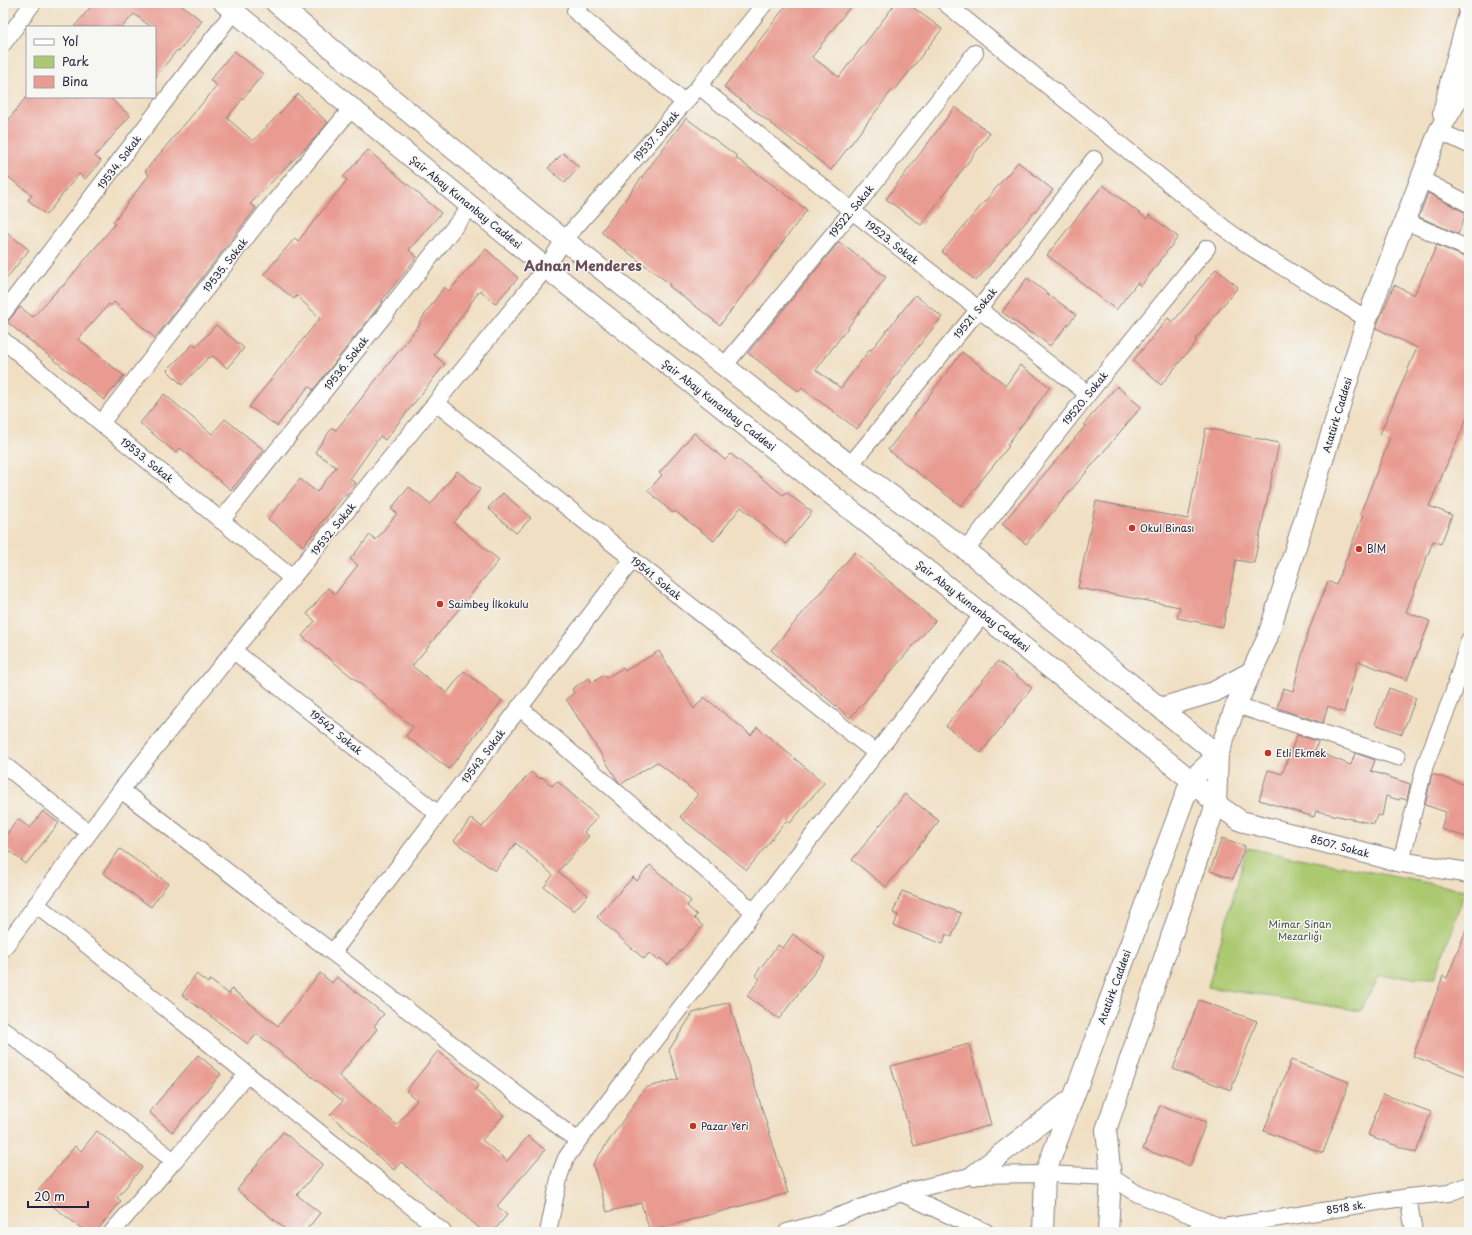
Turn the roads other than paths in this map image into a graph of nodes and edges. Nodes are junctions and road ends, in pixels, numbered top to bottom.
1 (33, 3) edge
2 (276, 3) edge
3 (581, 3) edge
4 (766, 3) edge
5 (945, 3) edge
6 (1469, 4) edge
7 (229, 7) edge
8 (3, 44) edge
9 (975, 53) dead end
10 (1469, 80) edge
11 (699, 86) junction
12 (685, 103) junction
13 (352, 109) junction
14 (1439, 131) junction
15 (1469, 145) edge
16 (1094, 159) dead end
17 (1421, 179) junction
18 (1469, 204) edge
19 (471, 206) junction
20 (852, 211) junction
21 (1405, 221) junction
22 (564, 240) junction
23 (1207, 248) dead end
24 (1469, 249) edge
25 (546, 268) junction
26 (979, 309) junction
27 (3, 313) edge
28 (1367, 319) junction
29 (3, 340) edge
30 (724, 366) junction
31 (1088, 394) junction
32 (436, 403) junction
33 (101, 423) junction
34 (850, 465) junction
35 (221, 520) junction
36 (966, 550) junction
37 (632, 560) junction
38 (292, 578) junction
39 (983, 614) junction
40 (1469, 640) edge
41 (234, 651) junction
42 (1251, 672) junction
43 (1236, 705) junction
44 (519, 707) junction
45 (1160, 708) junction
46 (876, 753) junction
47 (1218, 755) junction
48 (1397, 757) dead end
49 (3, 764) edge
50 (1191, 780) junction
51 (121, 790) junction
52 (1216, 804) junction
53 (438, 814) junction
54 (90, 833) junction
55 (1401, 862) junction
56 (1469, 873) edge
57 (36, 904) junction
58 (754, 912) junction
59 (3, 949) edge
60 (333, 952) junction
61 (3, 1029) edge
62 (247, 1074) junction
63 (1073, 1098) junction
64 (578, 1141) junction
65 (174, 1161) junction
66 (1045, 1174) junction
67 (974, 1175) junction
68 (1111, 1177) junction
69 (1469, 1186) edge
70 (901, 1193) junction
71 (1408, 1197) junction
72 (1221, 1226) junction
73 (818, 1227) edge
74 (112, 1232) edge
75 (443, 1232) edge
76 (548, 1232) edge
77 (787, 1232) edge
78 (986, 1232) edge
79 (1043, 1232) edge
80 (1108, 1232) edge
81 (1193, 1232) edge
82 (1414, 1232) edge

1 - 8 street
2 - 22 street
3 - 12 street
4 - 11 street, 19537. Sokak
5 - 28 street
6 - 14 street
7 - 13 street, Şair Abay Kunanbay Caddesi
7 - 27 street, 19534. Sokak
9 - 20 street, 19522. Sokak
10 - 14 street, Atatürk Caddesi
11 - 12 street, 19537. Sokak
11 - 20 street, 19523. Sokak
12 - 22 street, 19537. Sokak
13 - 19 street, Şair Abay Kunanbay Caddesi
13 - 33 street, 19535. Sokak
14 - 15 street
14 - 17 street, Atatürk Caddesi
16 - 26 street, 19521. Sokak
17 - 18 street
17 - 21 street, Atatürk Caddesi
19 - 25 street, Şair Abay Kunanbay Caddesi
19 - 35 street, 19536. Sokak
20 - 26 street, 19523. Sokak
20 - 30 street, 19522. Sokak
21 - 24 street
21 - 28 street, Atatürk Caddesi
22 - 25 street, 19537. Sokak
22 - 30 street
23 - 31 street, 19520. Sokak
25 - 32 street, 19532. Sokak
25 - 39 street, Şair Abay Kunanbay Caddesi
26 - 31 street, 19523. Sokak
26 - 34 street, 19521. Sokak
28 - 42 street, Atatürk Caddesi
29 - 33 street, 19533. Sokak
30 - 34 street
31 - 36 street, 19520. Sokak
32 - 37 street, 19541. Sokak
32 - 38 street, 19532. Sokak
33 - 35 street, 19533. Sokak
34 - 36 street
35 - 38 street, 19533. Sokak
36 - 45 street
37 - 44 street, 19543. Sokak
37 - 46 street, 19541. Sokak
38 - 41 street, 19532. Sokak
39 - 46 street
39 - 50 street, Şair Abay Kunanbay Caddesi
40 - 55 street
41 - 51 street, 19532. Sokak
41 - 53 street, 19542. Sokak
42 - 43 street, Atatürk Caddesi
42 - 45 street
43 - 47 street, Atatürk Caddesi
43 - 48 street
44 - 53 street, 19543. Sokak
44 - 58 street
45 - 47 street
46 - 58 street
47 - 50 street, Atatürk Caddesi
47 - 52 street, Atatürk Caddesi
49 - 54 street
50 - 52 street, Şair Abay Kunanbay Caddesi
50 - 63 street, Atatürk Caddesi
51 - 54 street, 19532. Sokak
51 - 60 street
52 - 55 street, 8507. Sokak
52 - 68 street, Atatürk Caddesi
53 - 60 street, 19543. Sokak
54 - 57 street, 19532. Sokak
55 - 56 street, 8507. Sokak
57 - 59 street, 19532. Sokak
57 - 62 street
58 - 64 street
60 - 64 street
61 - 65 street
62 - 65 street
62 - 75 street
63 - 66 street, Atatürk Caddesi
63 - 67 street
64 - 76 street
65 - 74 street
66 - 67 street
66 - 68 street
66 - 79 street, Atatürk Caddesi
67 - 70 street
68 - 72 street
68 - 80 street, Atatürk Caddesi
69 - 71 street, 8518 sk.
70 - 73 street
70 - 78 street
71 - 72 street, 8518 sk.
71 - 82 street
72 - 81 street, 8518 sk.
73 - 77 street

